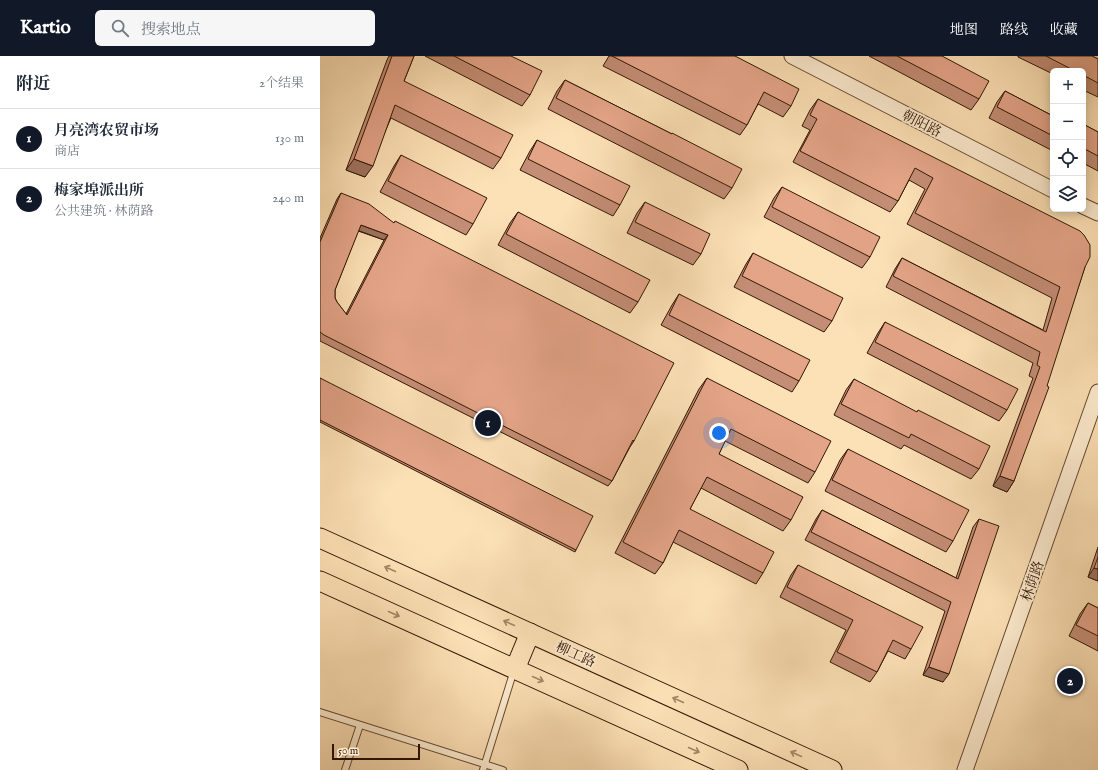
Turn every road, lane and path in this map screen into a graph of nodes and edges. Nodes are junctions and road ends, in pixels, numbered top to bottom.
1 (792, 56) edge
2 (1050, 188) edge
3 (1086, 207) edge
4 (1098, 213) edge
5 (1098, 392) edge
6 (320, 538) edge
7 (320, 581) edge
8 (530, 633) junction
9 (515, 669) junction
10 (320, 712) edge
11 (360, 725) junction
12 (484, 767) edge
13 (345, 770) edge
14 (502, 770) edge
15 (738, 770) edge
16 (832, 770) edge
17 (965, 770) edge

1 - 2 street, 朝阳路
3 - 4 street
5 - 17 street, 林荫路
8 -> 6 main road, 柳工路
7 -> 9 main road
8 - 9 main road
16 -> 8 main road, 柳工路
9 - 12 lane
9 -> 15 main road
10 - 11 lane
11 - 12 lane
11 - 13 lane
12 - 14 lane

